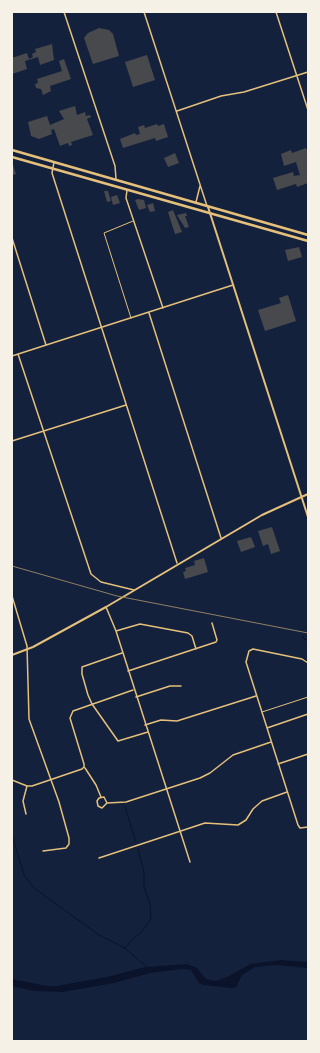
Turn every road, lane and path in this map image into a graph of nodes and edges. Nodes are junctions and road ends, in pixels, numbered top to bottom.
1 (64, 12) edge
2 (144, 12) edge
3 (276, 12) edge
4 (308, 72) edge
5 (297, 76) junction
6 (308, 110) edge
7 (177, 111) junction
8 (12, 150) edge
9 (12, 157) edge
10 (54, 162) junction
11 (52, 168) junction
12 (116, 179) junction
13 (200, 184) junction
14 (127, 190) junction
15 (196, 202) junction
16 (207, 206) junction
17 (210, 213) junction
18 (134, 221) junction
19 (308, 235) edge
20 (12, 238) edge
21 (308, 241) edge
22 (233, 285) junction
23 (163, 308) junction
24 (149, 313) junction
25 (131, 319) junction
26 (101, 328) junction
27 (46, 345) junction
28 (18, 354) junction
29 (12, 356) edge
30 (126, 405) junction
31 (44, 431) junction
32 (12, 441) edge
33 (308, 494) edge
34 (301, 496) junction
35 (308, 517) edge
36 (221, 538) junction
37 (177, 563) junction
38 (134, 590) junction
39 (12, 596) edge
40 (106, 607) junction
41 (212, 623) dead end
42 (116, 631) junction
43 (196, 649) junction
44 (27, 650) junction
45 (122, 653) junction
46 (12, 655) edge
47 (308, 663) edge
48 (128, 671) junction
49 (181, 686) dead end
50 (134, 690) junction
51 (256, 696) junction
52 (136, 697) junction
53 (308, 697) edge
54 (92, 704) junction
55 (262, 712) junction
56 (308, 714) edge
57 (145, 725) junction
58 (267, 728) junction
59 (148, 732) junction
60 (271, 742) junction
61 (308, 754) edge
62 (278, 764) junction
63 (84, 767) junction
64 (50, 779) junction
65 (12, 780) edge
66 (27, 786) junction
67 (167, 789) junction
68 (287, 792) junction
69 (101, 797) junction
70 (107, 804) junction
71 (26, 814) dead end
72 (308, 826) edge
73 (180, 830) junction
74 (43, 851) dead end
75 (99, 858) dead end
76 (190, 862) dead end

1 - 12 street
2 - 7 street
3 - 5 street
4 - 5 street
5 - 6 street
5 - 7 street
7 - 13 street
8 - 10 main road
9 - 11 main road
10 - 11 street
10 - 12 main road
11 - 14 main road
11 - 26 street
12 - 15 main road
13 - 15 street
13 - 16 street
14 - 17 main road
14 - 18 street
15 - 16 main road
16 - 17 street
16 - 19 main road
17 - 21 main road
17 - 22 street
18 - 23 street
18 - 25 lane
20 - 27 street
22 - 23 street
22 - 34 street
23 - 24 street
24 - 25 street
24 - 36 street
25 - 26 street
26 - 27 street
26 - 30 street
27 - 28 street
28 - 29 street
28 - 31 street
30 - 31 street
30 - 37 street
31 - 32 street
31 - 38 street
33 - 34 street
34 - 35 street
34 - 36 street
36 - 37 street
37 - 38 street
38 - 40 street
39 - 44 street
40 - 42 street
40 - 44 street
41 - 43 street
42 - 43 street
42 - 45 street
43 - 48 street
44 - 46 street
44 - 64 street
45 - 48 street
45 - 54 street
47 - 51 street
48 - 50 street
49 - 52 street
50 - 52 street
50 - 54 street
51 - 55 street
51 - 57 street
52 - 57 street
53 - 55 lane
54 - 59 street
54 - 63 street
55 - 58 street
56 - 58 street
57 - 59 street
58 - 60 street
59 - 67 street
60 - 62 street
60 - 67 street
61 - 62 street
62 - 68 street
63 - 64 street
63 - 69 street
64 - 66 street
64 - 74 street
65 - 66 street
66 - 71 street
67 - 70 street
67 - 73 street
68 - 72 street
68 - 73 street
69 - 70 street
69 - 70 street
73 - 75 street
73 - 76 street

